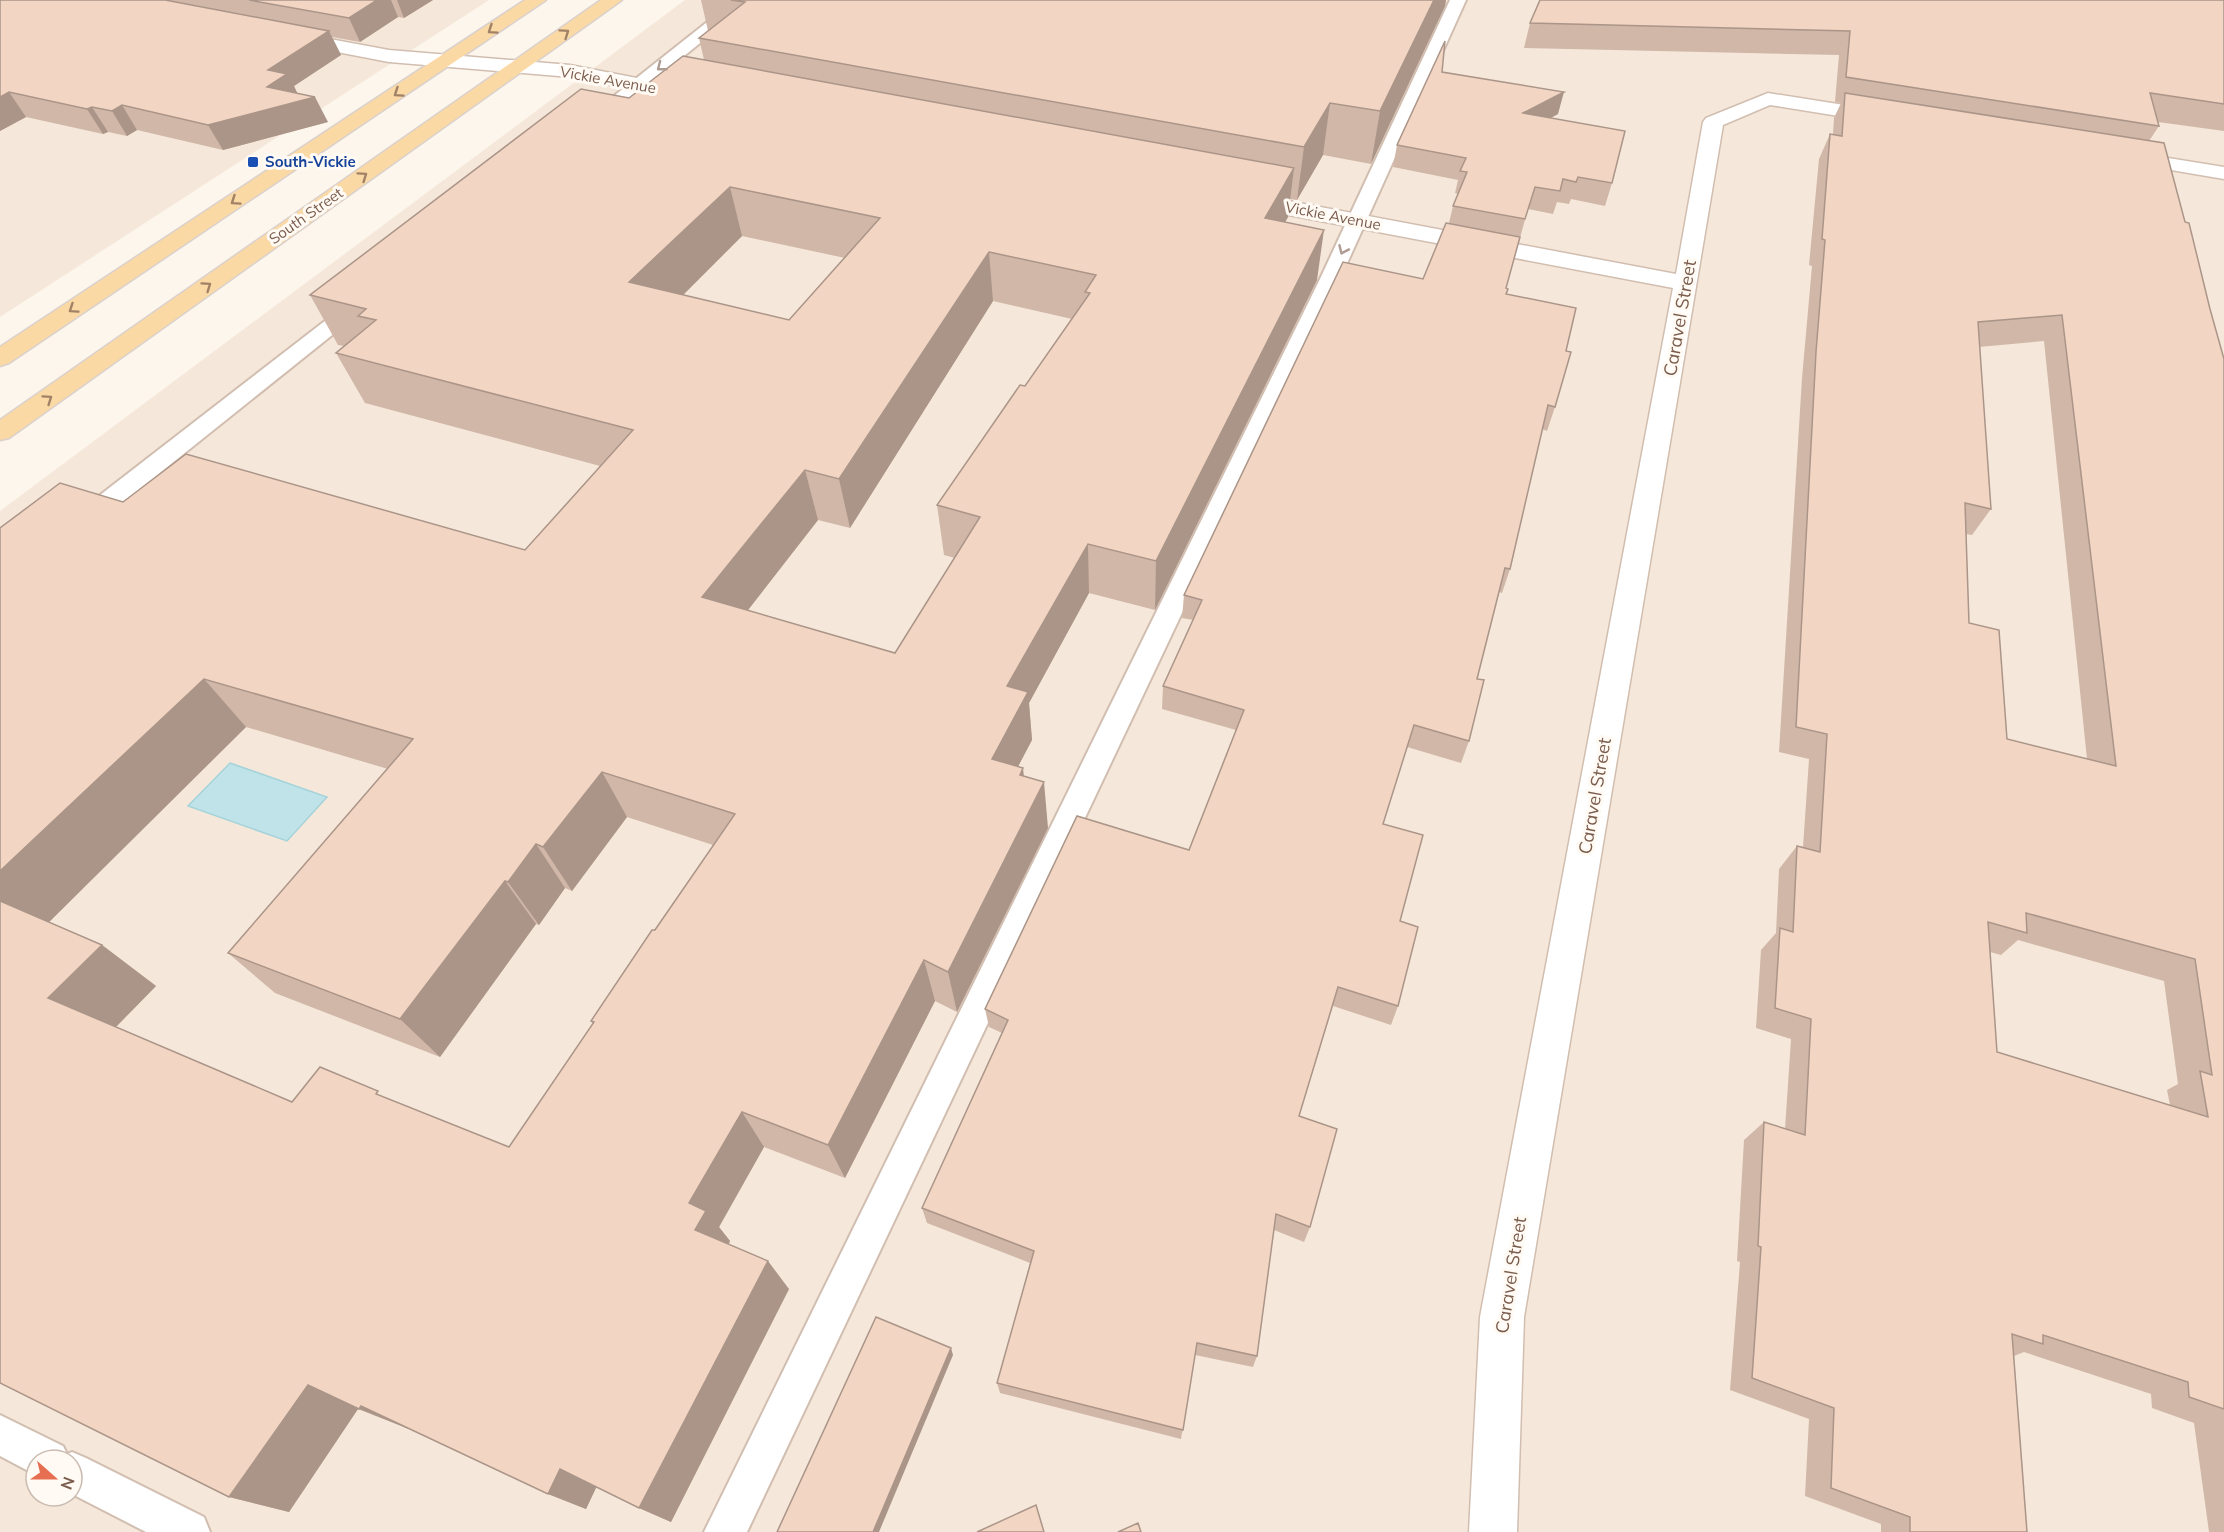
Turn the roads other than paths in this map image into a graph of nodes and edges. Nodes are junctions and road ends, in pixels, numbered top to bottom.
1 (537, 0) edge
2 (613, 0) edge
3 (745, 0) edge
4 (1458, 0) edge
5 (275, 35) edge
6 (446, 61) junction
7 (518, 67) junction
8 (638, 84) junction
9 (709, 98) edge
10 (1896, 120) edge
11 (572, 137) edge
12 (2107, 154) edge
13 (2224, 172) edge
14 (1227, 196) edge
15 (1357, 221) junction
16 (1686, 283) junction
17 (375, 292) edge
18 (0, 358) edge
19 (0, 432) edge
20 (64, 537) edge
21 (0, 1435) edge
22 (25, 1448) edge
23 (84, 1478) edge
24 (189, 1532) edge
25 (725, 1532) edge
26 (1493, 1532) edge

1 -> 6 main road
7 -> 2 main road, South Street
3 -> 8 lane
4 - 15 lane
5 - 6 street, Vickie Avenue
6 - 7 street, Vickie Avenue
6 -> 18 main road
7 - 8 street, Vickie Avenue
19 -> 7 main road, South Street
8 - 9 street, Vickie Avenue
8 - 11 lane
10 - 16 street, Caravel Street
12 - 13 street
14 - 15 street, Vickie Avenue
15 - 16 street, Vickie Avenue
15 -> 25 lane
16 - 26 street, Caravel Street
17 - 20 lane
21 - 22 lane
23 - 24 lane

